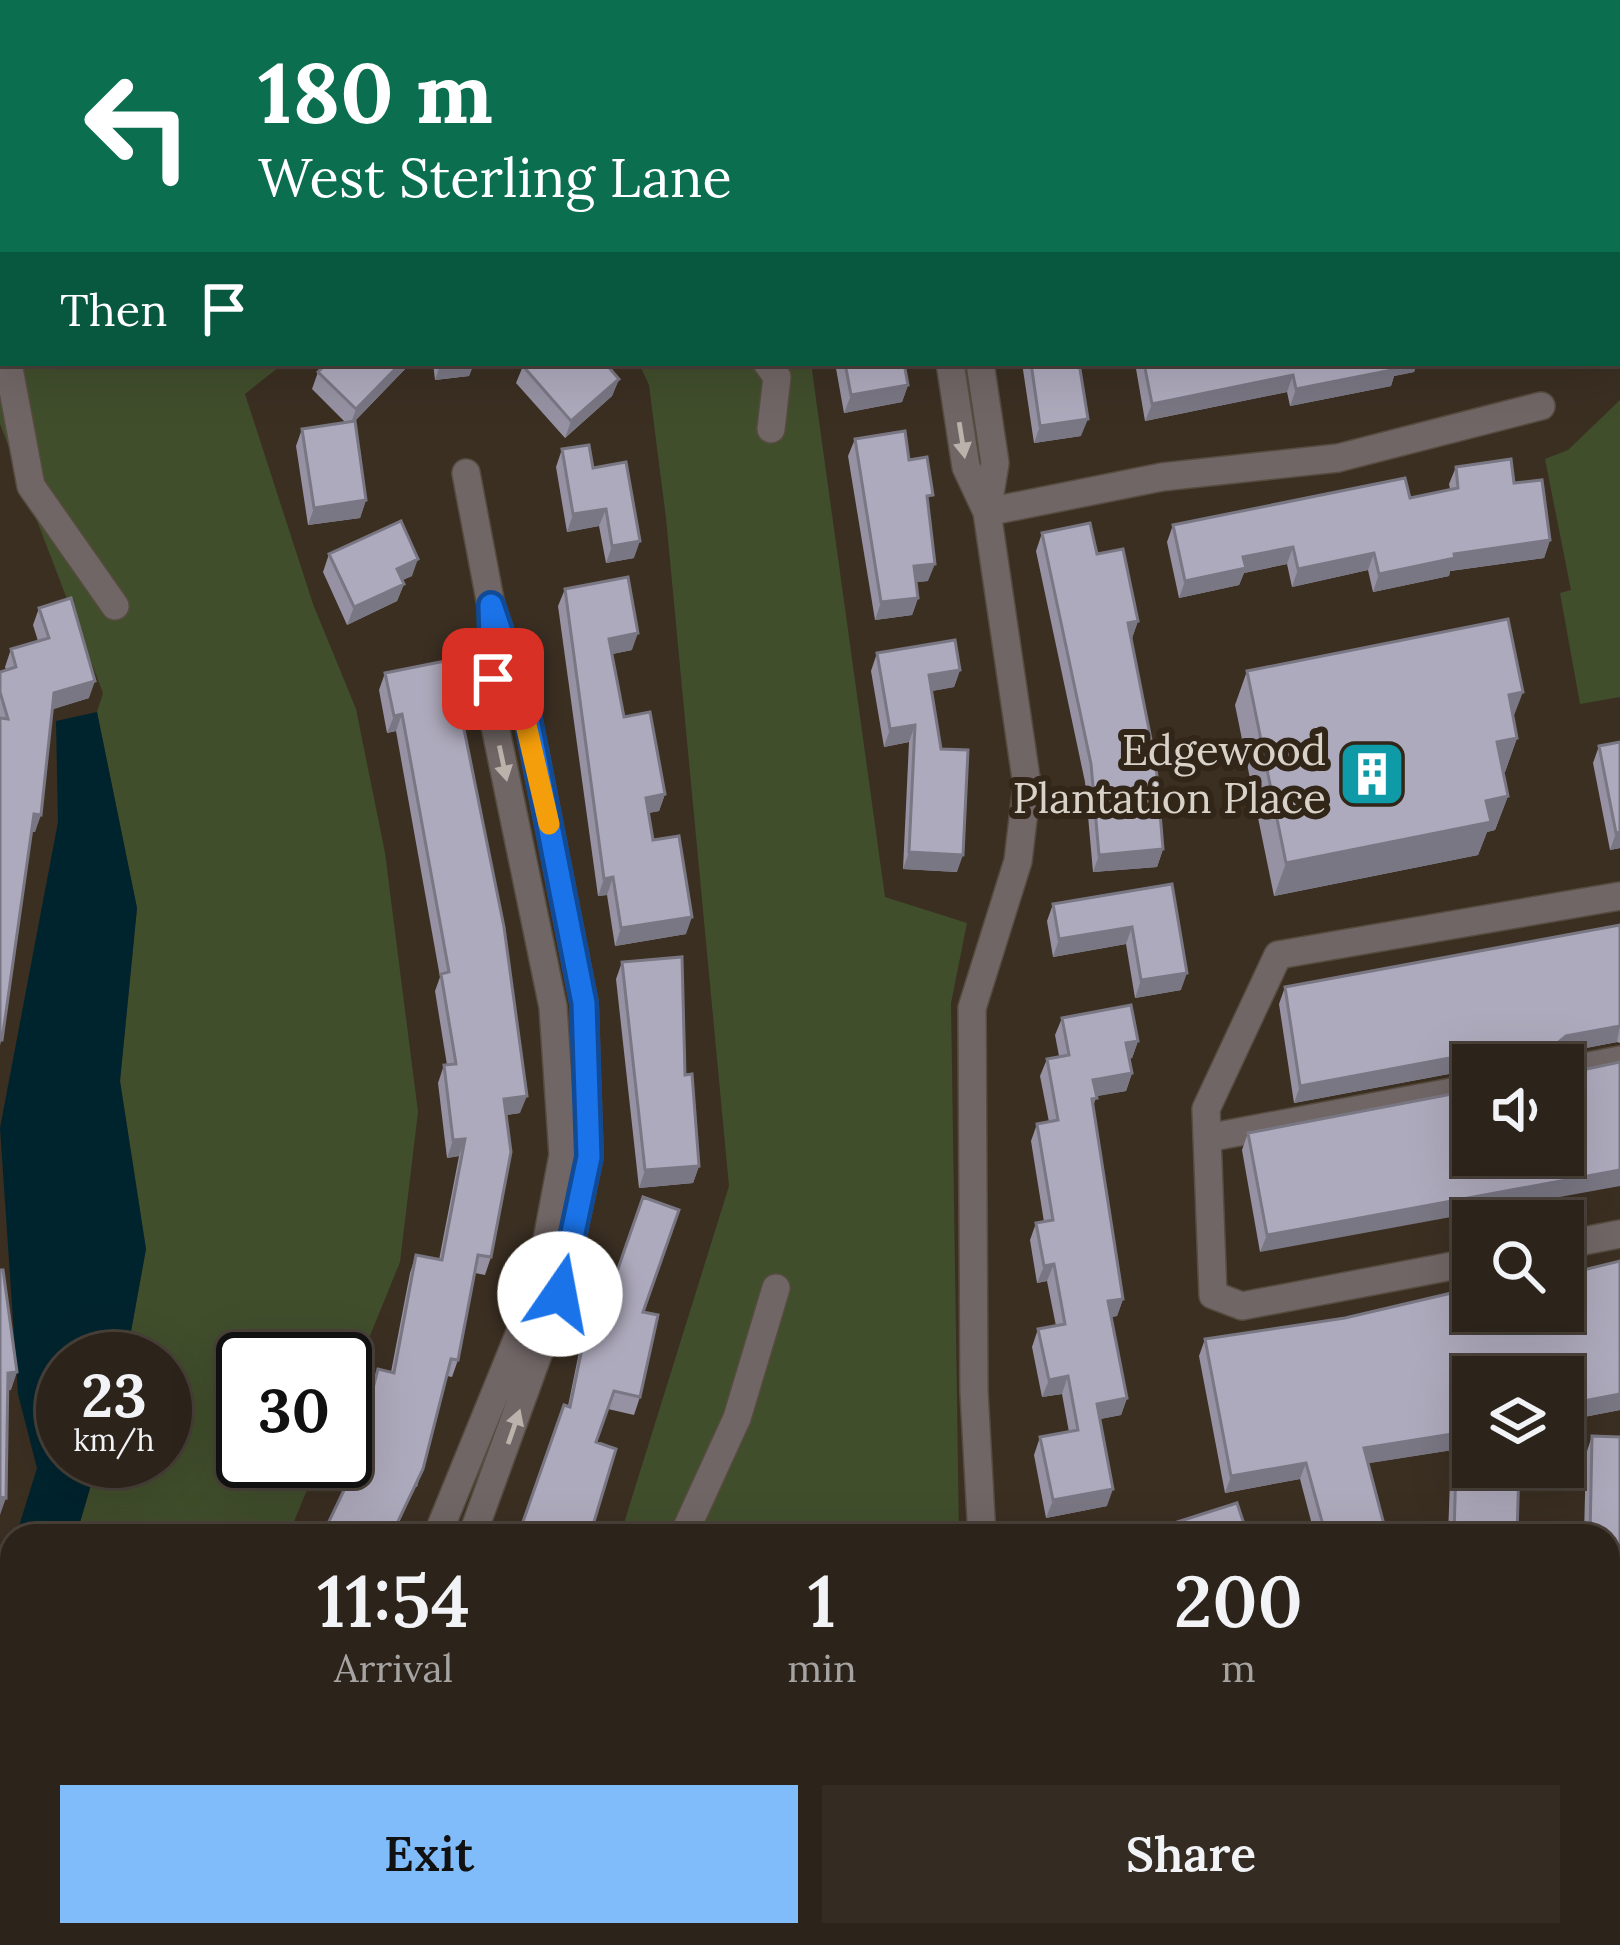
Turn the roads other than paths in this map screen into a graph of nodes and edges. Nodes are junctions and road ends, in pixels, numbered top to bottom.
1 (9, 366) edge
2 (769, 366) edge
3 (950, 366) edge
4 (980, 366) edge
5 (1541, 406) dead end
6 (771, 429) dead end
7 (466, 473) dead end
8 (987, 512) junction
9 (491, 605) junction
10 (115, 606) dead end
11 (1620, 896) edge
12 (1620, 1060) edge
13 (1584, 1067) edge
14 (1452, 1092) edge
15 (1207, 1138) junction
16 (1620, 1234) edge
17 (1584, 1241) edge
18 (1452, 1266) edge
19 (776, 1288) dead end
20 (442, 1524) edge
21 (476, 1524) edge
22 (688, 1524) edge
23 (981, 1524) edge

1 - 10 street
2 - 6 street
3 -> 8 street
4 - 8 street
5 - 8 street
7 - 9 street
8 - 23 street
9 -> 20 street
21 -> 9 street
11 - 15 street
12 - 13 street
14 - 15 street
15 - 18 street
16 - 17 street
19 - 22 street

